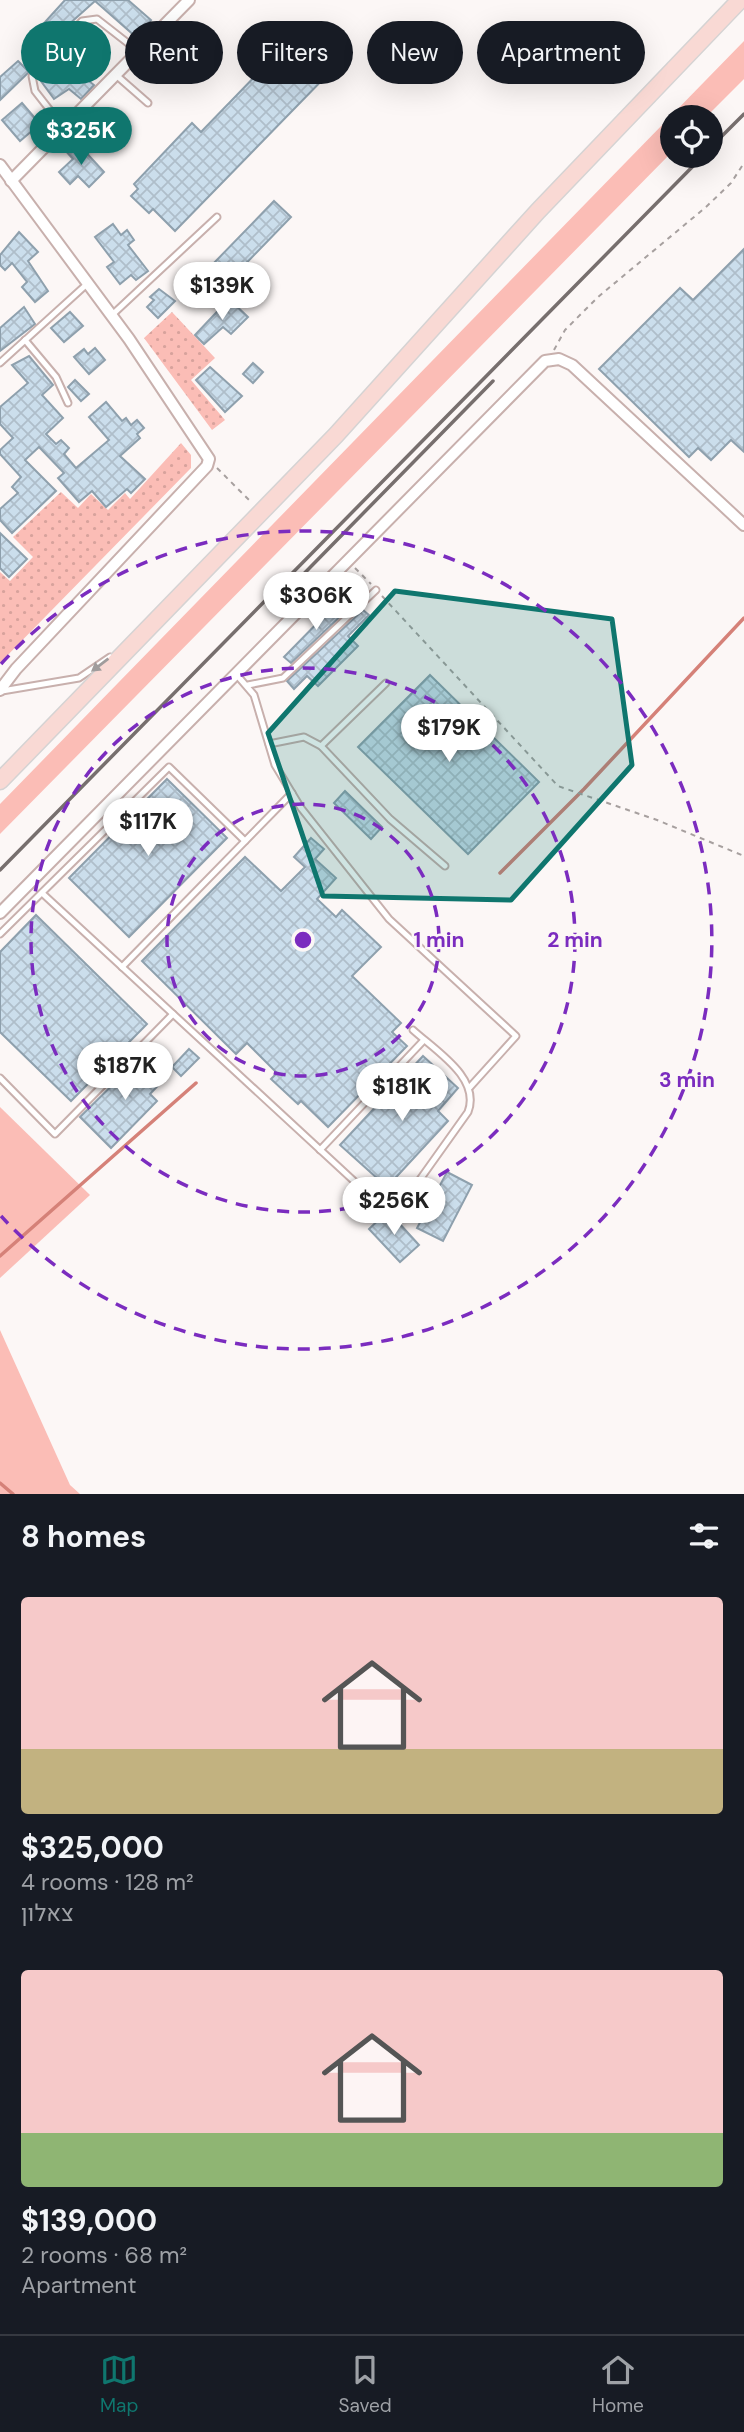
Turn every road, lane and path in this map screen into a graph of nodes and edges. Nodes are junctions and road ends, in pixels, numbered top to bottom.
1 (189, 0) edge
2 (740, 0) edge
3 (168, 21) edge
4 (125, 41) edge
5 (125, 65) edge
6 (116, 75) junction
7 (148, 103) dead end
8 (63, 128) junction
9 (744, 163) edge
10 (0, 165) edge
11 (12, 181) junction
12 (217, 217) dead end
13 (87, 284) junction
14 (112, 316) junction
15 (25, 340) junction
16 (552, 359) junction
17 (0, 363) edge
18 (68, 402) dead end
19 (209, 459) junction
20 (261, 513) junction
21 (744, 525) edge
22 (348, 559) junction
23 (376, 590) junction
24 (155, 623) junction
25 (236, 674) junction
26 (386, 683) dead end
27 (248, 685) junction
28 (0, 691) edge
29 (269, 744) junction
30 (321, 746) junction
31 (0, 781) edge
32 (292, 793) junction
33 (244, 841) junction
34 (744, 856) edge
35 (445, 866) dead end
36 (42, 893) junction
37 (0, 913) edge
38 (0, 934) edge
39 (122, 967) junction
40 (173, 1014) junction
41 (413, 1030) dead end
42 (424, 1040) junction
43 (0, 1078) edge
44 (470, 1087) junction
45 (320, 1150) junction

1 - 3 street
2 - 20 main road
4 - 8 lane
5 - 6 street
6 - 7 lane
6 - 8 street
8 - 11 street
9 - 16 path
10 - 11 street
11 - 13 street
12 - 14 lane
13 - 14 street
13 - 15 lane
14 - 19 street
15 - 17 lane
15 - 18 lane
16 - 21 street
16 - 22 street
19 - 20 path
19 - 28 street
20 - 24 main road
22 - 23 path
22 - 25 street
23 - 27 lane
23 - 34 path
24 -> 28 lane
24 - 31 main road
25 - 27 lane
25 - 37 street
26 - 30 lane
27 - 29 lane
29 - 30 lane
29 - 32 lane
30 - 35 lane
32 - 33 lane
32 - 44 lane
33 - 36 lane
33 - 39 lane
36 - 38 lane
36 - 39 lane
39 - 40 lane
40 - 43 lane
40 - 45 lane
41 - 42 lane
42 - 44 lane
42 - 45 lane
44 - 45 lane

